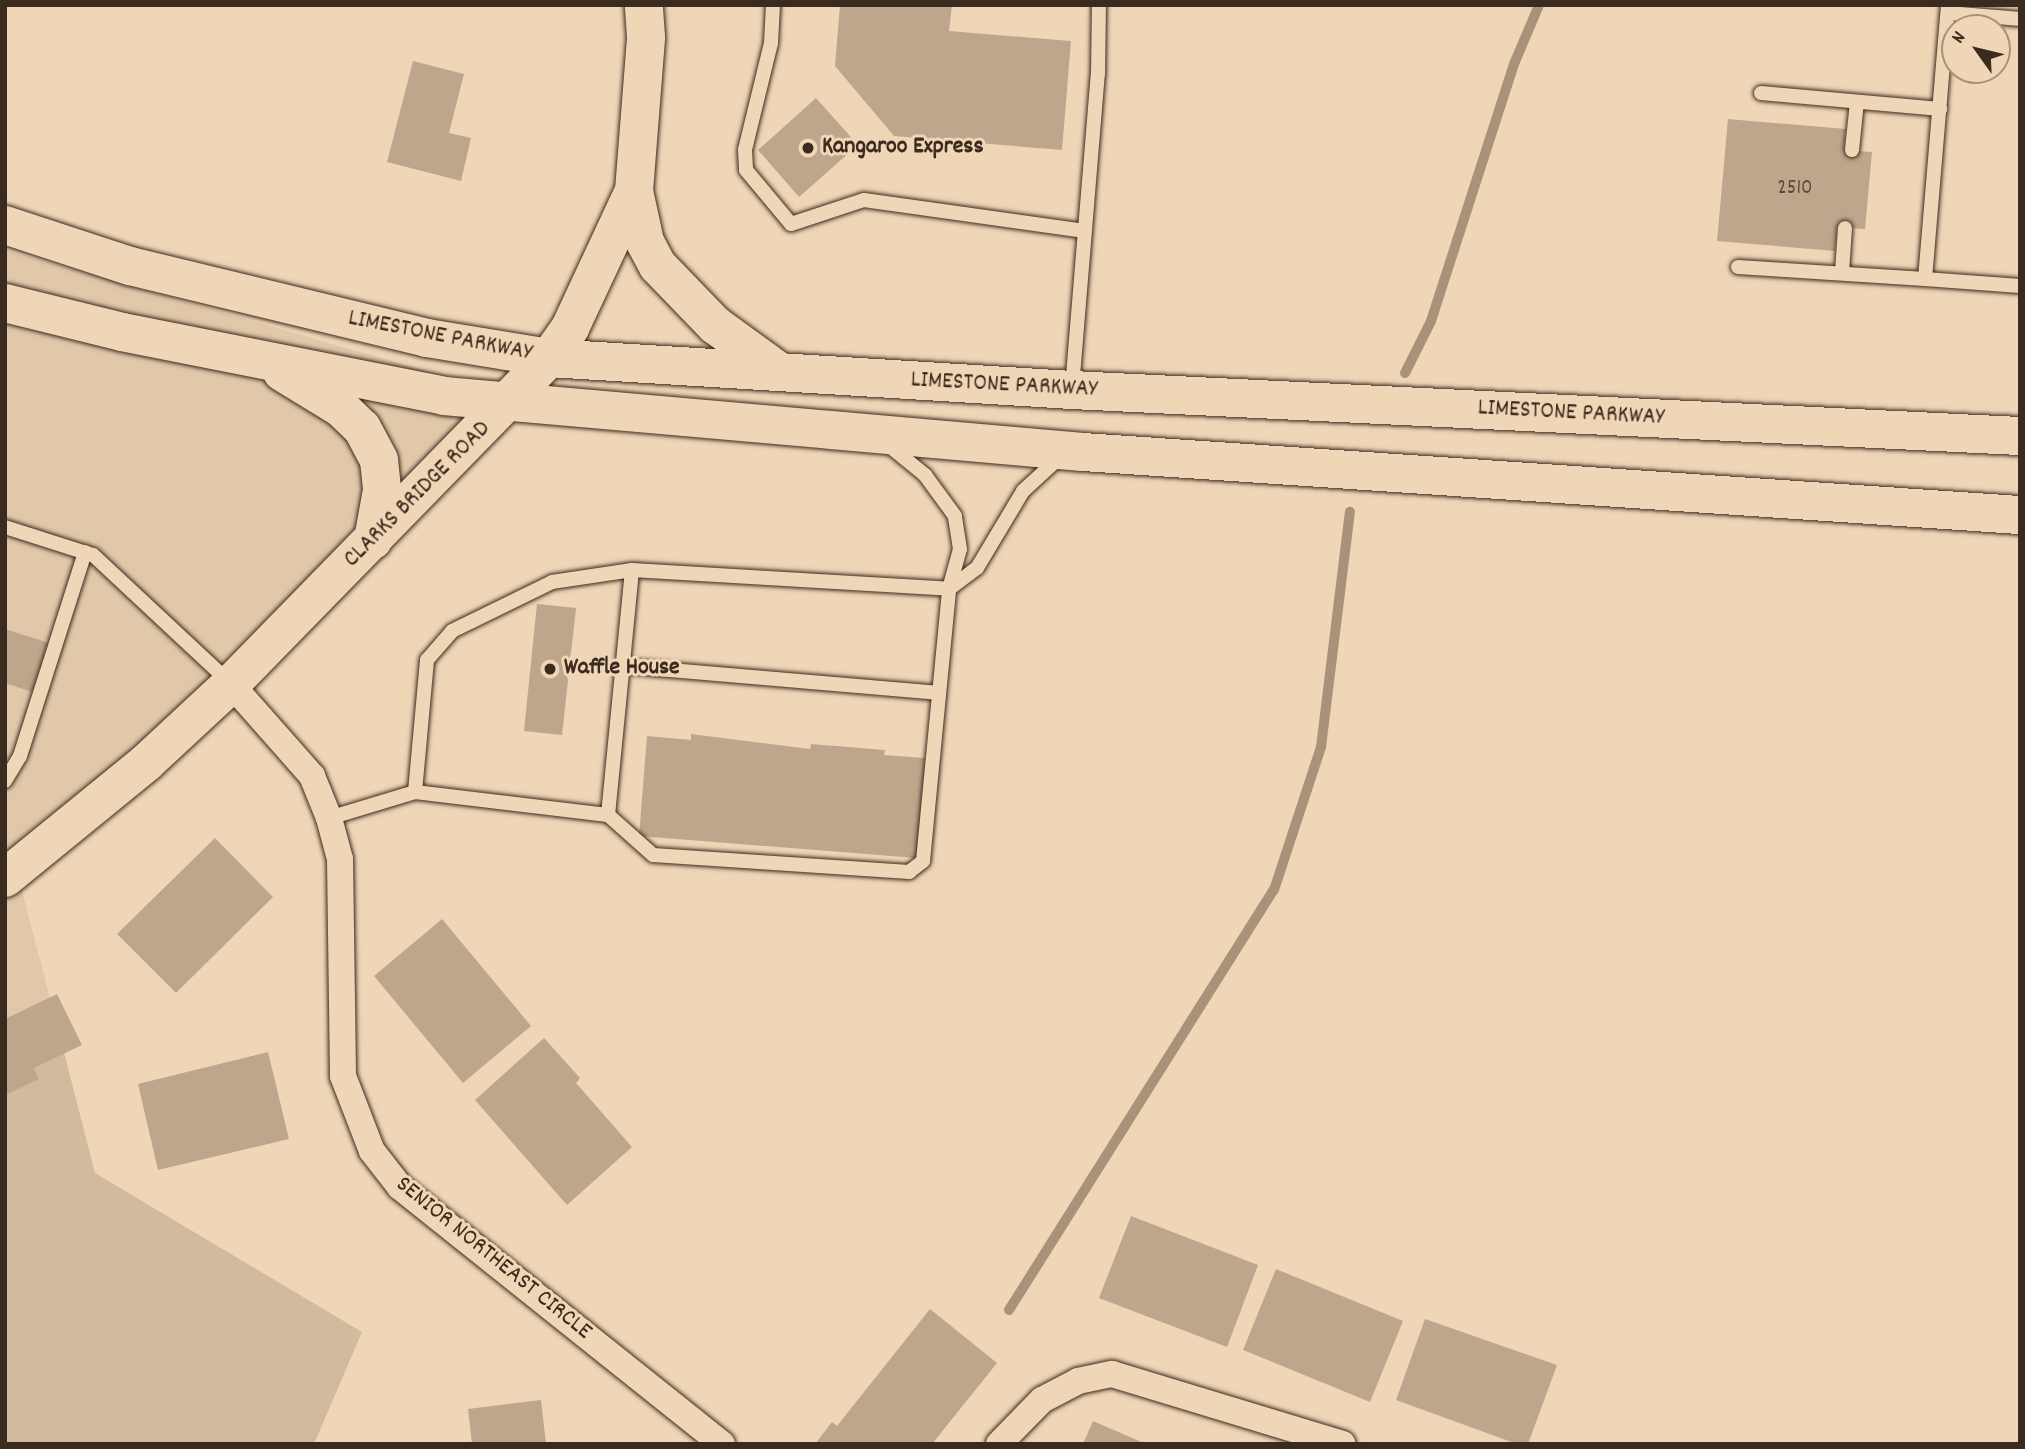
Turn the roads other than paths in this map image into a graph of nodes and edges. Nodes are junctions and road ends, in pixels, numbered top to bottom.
1 (644, 5) edge
2 (772, 5) edge
3 (1099, 5) edge
4 (1949, 9) edge
5 (2020, 19) edge
6 (1761, 93) dead end
7 (1857, 102) junction
8 (1940, 109) junction
9 (1852, 150) dead end
10 (634, 191) junction
11 (5, 225) edge
12 (1845, 228) dead end
13 (1085, 230) junction
14 (1738, 267) dead end
15 (1842, 272) junction
16 (1926, 278) junction
17 (2020, 286) edge
18 (5, 303) edge
19 (549, 358) junction
20 (263, 360) junction
21 (780, 372) junction
22 (1072, 390) junction
23 (511, 402) junction
24 (876, 435) junction
25 (2020, 436) edge
26 (1066, 451) junction
27 (2020, 515) edge
28 (5, 527) edge
29 (373, 540) junction
30 (85, 552) junction
31 (632, 570) junction
32 (949, 589) junction
33 (624, 666) junction
34 (231, 684) junction
35 (939, 693) junction
36 (5, 781) edge
37 (415, 792) junction
38 (608, 815) junction
39 (329, 818) junction
40 (5, 878) edge
41 (722, 1444) edge
42 (999, 1444) edge
43 (1343, 1444) edge

1 - 10 main road, CLARKS BRIDGE ROAD
2 - 13 lane
3 - 13 lane
4 - 5 lane
4 - 8 lane
6 - 7 lane
7 - 8 lane
7 - 9 lane
8 - 16 lane
10 - 19 main road, CLARKS BRIDGE ROAD
10 - 21 main road
11 - 19 main road, LIMESTONE PARKWAY
12 - 15 lane
13 - 22 lane
14 - 15 lane
15 - 16 lane
16 - 17 lane
18 - 20 main road, LIMESTONE PARKWAY
19 - 21 main road, LIMESTONE PARKWAY
19 - 23 main road, CLARKS BRIDGE ROAD
20 - 23 main road, LIMESTONE PARKWAY
20 - 29 main road
21 - 22 main road, LIMESTONE PARKWAY
22 - 25 main road, LIMESTONE PARKWAY
23 - 24 main road, LIMESTONE PARKWAY
23 - 29 main road, CLARKS BRIDGE ROAD
24 - 26 main road, LIMESTONE PARKWAY
24 - 32 lane
26 - 27 main road, LIMESTONE PARKWAY
26 - 32 lane
28 - 30 lane
29 - 34 main road, CLARKS BRIDGE ROAD
30 - 34 lane
30 - 36 lane
31 - 32 lane
31 - 33 lane
31 - 37 lane
32 - 35 lane
33 - 35 lane
33 - 38 lane
34 - 39 street, SENIOR NORTHEAST CIRCLE
34 - 40 main road, CLARKS BRIDGE ROAD
35 - 38 lane
37 - 38 lane
37 - 39 lane
39 - 41 street, SENIOR NORTHEAST CIRCLE
42 - 43 street

